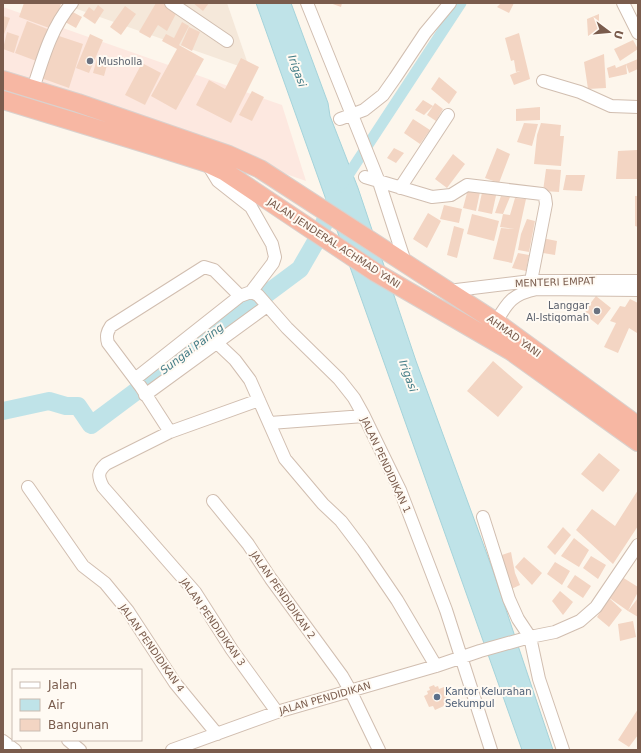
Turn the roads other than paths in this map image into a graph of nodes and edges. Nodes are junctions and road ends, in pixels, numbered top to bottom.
1 (72, 3) edge
2 (171, 3) edge
3 (307, 3) edge
4 (450, 3) edge
5 (623, 3) edge
6 (638, 33) edge
7 (227, 41) dead end
8 (3, 80) edge
9 (543, 81) dead end
10 (33, 89) junction
11 (3, 100) edge
12 (638, 108) edge
13 (352, 115) junction
14 (448, 115) dead end
15 (340, 119) dead end
16 (207, 163) junction
17 (365, 177) dead end
18 (379, 182) junction
19 (400, 188) junction
20 (404, 262) junction
21 (532, 281) junction
22 (638, 281) edge
23 (577, 285) junction
24 (638, 290) edge
25 (448, 291) junction
26 (256, 298) junction
27 (496, 322) junction
28 (217, 343) junction
29 (141, 388) junction
30 (576, 389) junction
31 (259, 400) junction
32 (599, 405) junction
33 (364, 416) junction
34 (270, 424) junction
35 (638, 426) edge
36 (170, 432) junction
37 (638, 442) edge
38 (28, 488) dead end
39 (212, 502) dead end
40 (483, 517) dead end
41 (638, 545) edge
42 (525, 638) junction
43 (462, 658) junction
44 (436, 666) junction
45 (350, 690) junction
46 (277, 712) junction
47 (216, 734) junction
48 (3, 741) edge
49 (69, 741) edge
50 (15, 750) edge
51 (80, 750) edge
52 (172, 750) edge
53 (379, 750) edge
54 (491, 750) edge
55 (563, 750) edge

1 - 10 street
2 - 7 street
3 - 13 street
4 - 13 street
5 - 6 street
8 - 10 highway
9 - 12 street
10 - 20 highway, AHMAD YANI
11 - 16 highway, JALAN JENDERAL ACHMAD YANI
13 - 15 street
13 - 18 street
14 - 19 street
16 - 26 street
16 - 30 highway, JALAN JENDERAL ACHMAD YANI
17 - 18 street
18 - 19 street
18 - 20 street
19 - 21 street
20 - 25 highway, AHMAD YANI
21 - 23 street, MENTERI EMPAT
21 - 25 street, MENTERI EMPAT
22 - 23 street, MENTERI EMPAT
23 - 24 street, MENTERI EMPAT
23 - 27 street, MENTERI EMPAT
25 - 27 highway, AHMAD YANI
26 - 28 street
26 - 29 street
26 - 29 street, JALAN PENDIDIKAN 1
26 - 33 street, JALAN PENDIDIKAN 1
27 - 30 highway, AHMAD YANI
28 - 29 street
28 - 31 street
29 - 36 street, JALAN PENDIDIKAN 1
30 - 32 highway, AHMAD YANI
31 - 34 street
31 - 36 street
32 - 35 highway, AHMAD YANI
32 - 37 highway
33 - 34 street
33 - 43 street, JALAN PENDIDIKAN 1
34 - 44 street
36 - 46 street, JALAN PENDIDIKAN 3
38 - 47 street, JALAN PENDIDIKAN 4
39 - 45 street, JALAN PENDIDIKAN 2
40 - 42 street
41 - 42 street, JALAN PENDIDIKAN
42 - 43 street, JALAN PENDIDIKAN
42 - 55 street
43 - 44 street, JALAN PENDIDIKAN
43 - 54 street, JALAN PENDIDIKAN 1
44 - 45 street, JALAN PENDIDIKAN
45 - 46 street, JALAN PENDIDIKAN
45 - 53 street, JALAN PENDIDIKAN 2
46 - 47 street, JALAN PENDIDIKAN
47 - 52 street, JALAN PENDIDIKAN
48 - 50 street
49 - 51 street

